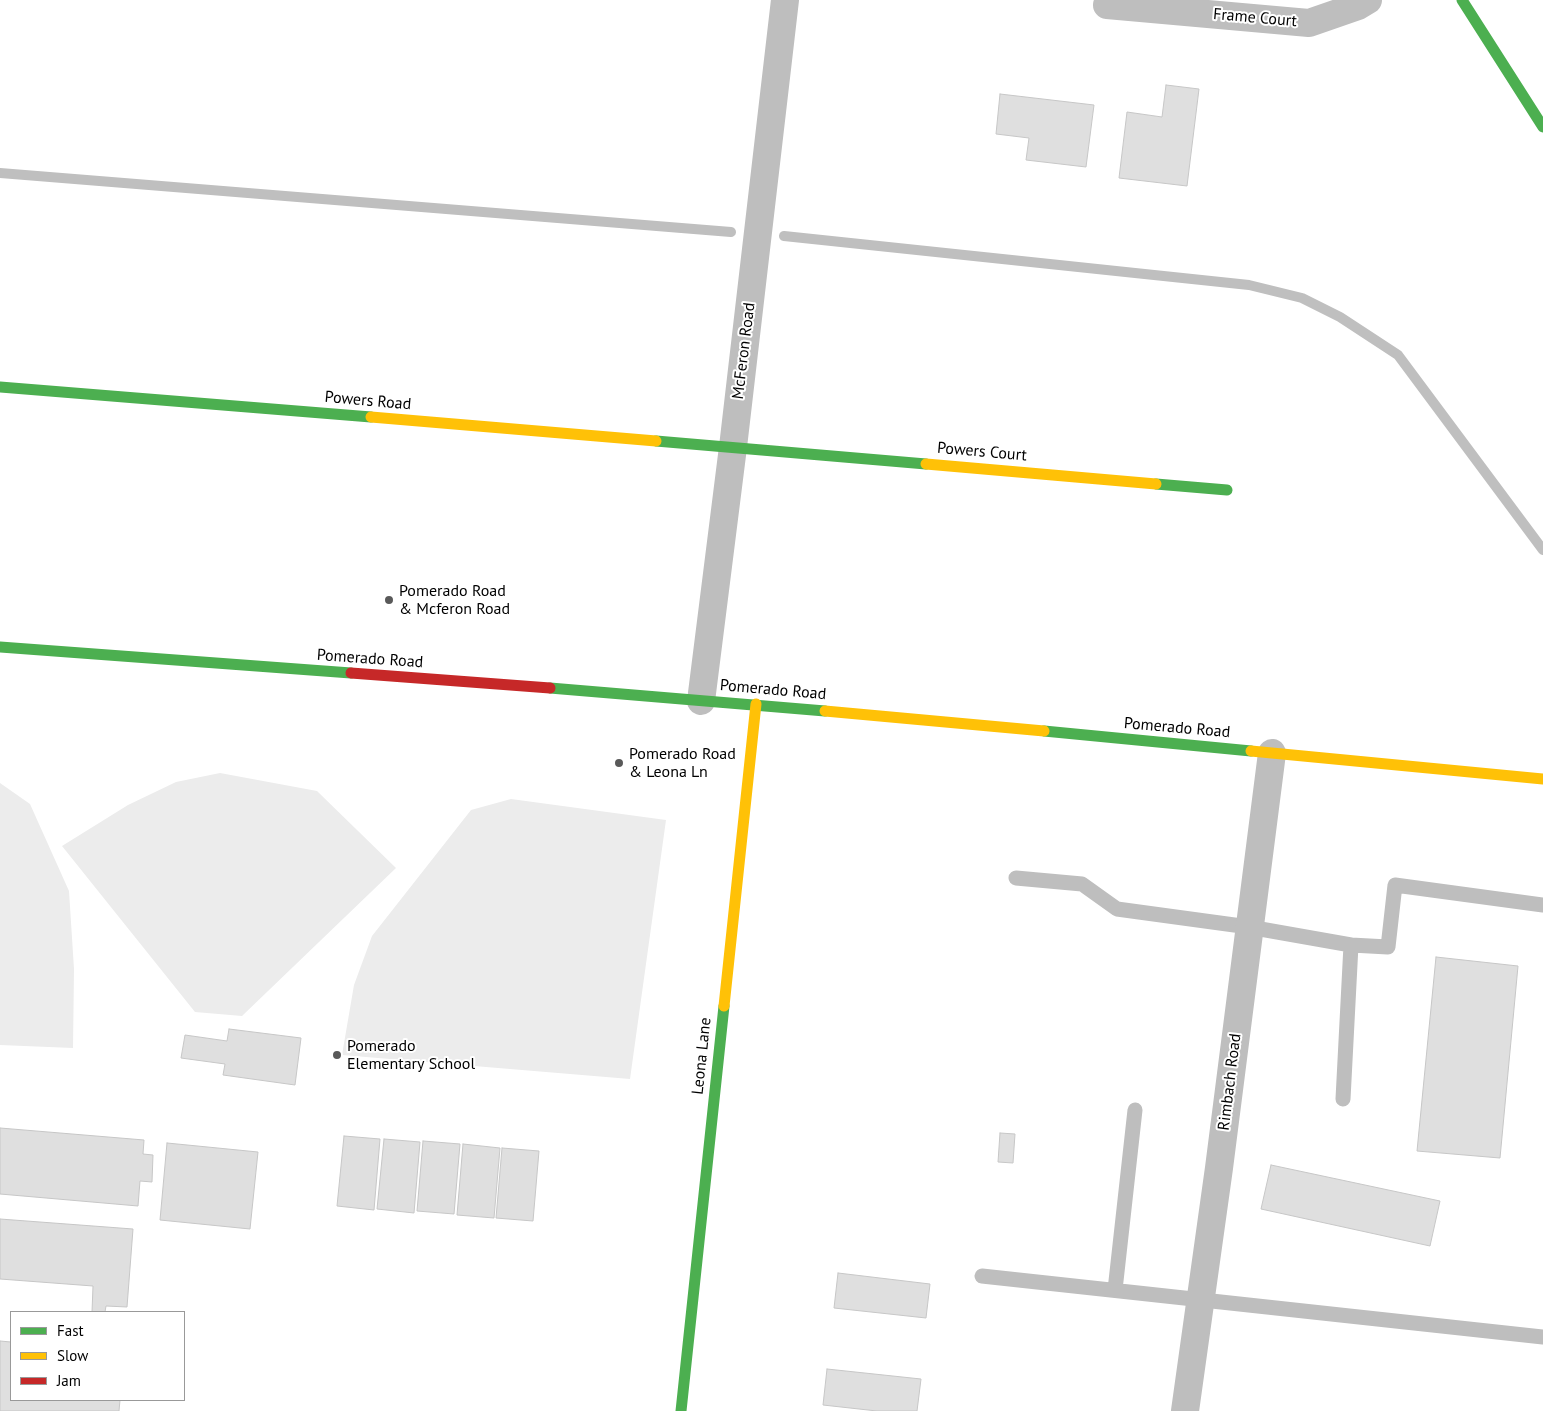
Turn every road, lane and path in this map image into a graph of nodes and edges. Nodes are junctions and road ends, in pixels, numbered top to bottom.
1 (785, 0) edge
2 (1368, 0) edge
3 (1462, 0) edge
4 (1107, 5) dead end
5 (1543, 127) edge
6 (0, 387) edge
7 (734, 447) junction
8 (1227, 490) dead end
9 (0, 647) edge
10 (701, 701) junction
11 (756, 704) junction
12 (1272, 753) junction
13 (1543, 780) edge
14 (1016, 878) dead end
15 (1543, 905) edge
16 (1250, 927) junction
17 (1351, 945) junction
18 (1343, 1099) dead end
19 (1135, 1110) dead end
20 (982, 1276) dead end
21 (1115, 1290) junction
22 (1201, 1299) junction
23 (1543, 1337) edge
24 (682, 1411) edge
25 (1185, 1411) edge

1 - 7 street, McFeron Road
2 - 4 street, Frame Court
3 - 5 street
6 - 7 street, Powers Road
7 - 8 street, Powers Court
7 - 10 street, McFeron Road
9 - 10 street, Pomerado Road
10 - 11 street, Pomerado Road
11 - 12 street, Pomerado Road
11 - 24 street, Leona Lane
12 - 13 street, Pomerado Road
12 - 16 street, Rimbach Road
14 - 16 lane
15 - 17 lane
16 - 17 lane
16 - 22 street, Rimbach Road
17 - 18 lane
19 - 21 lane
20 - 21 lane
21 - 22 lane
22 - 23 lane
22 - 25 street, Rimbach Road

